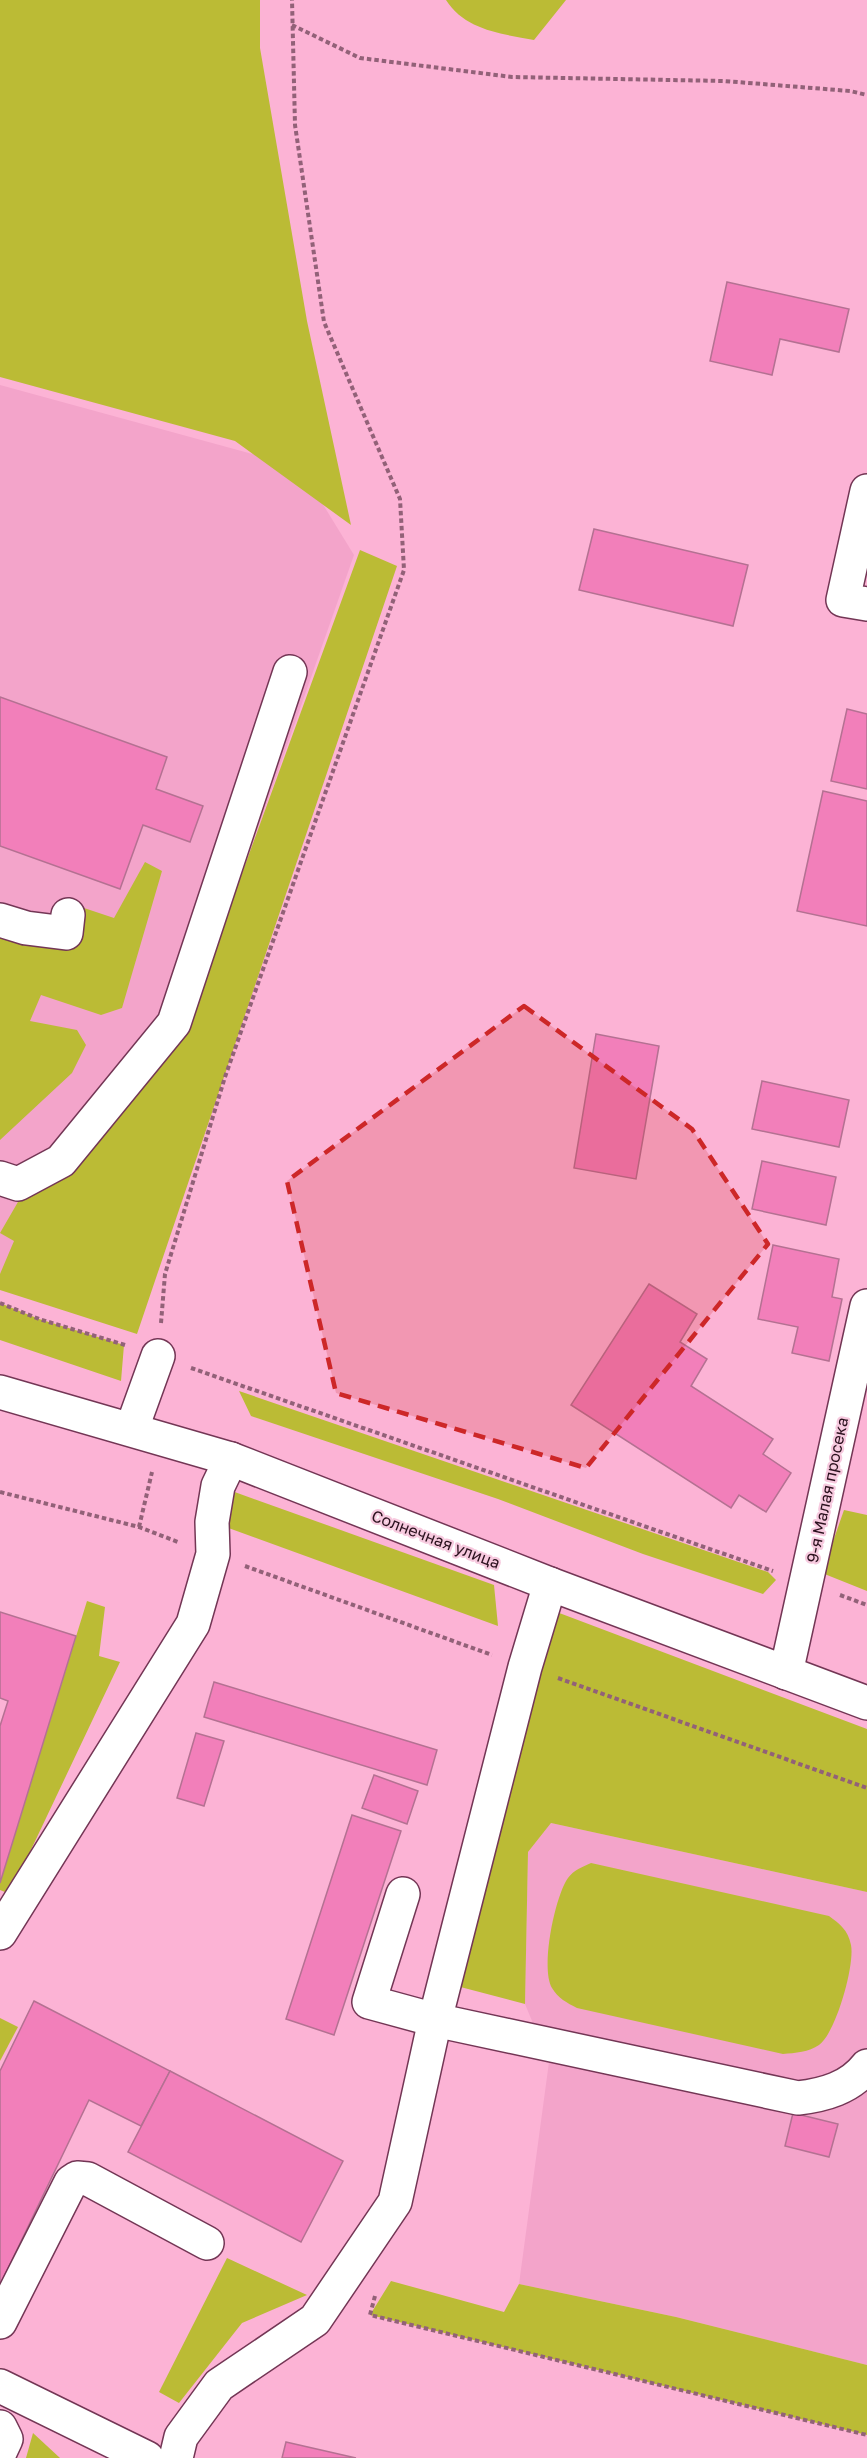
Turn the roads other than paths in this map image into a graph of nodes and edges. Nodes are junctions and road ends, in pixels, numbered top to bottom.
1 (867, 491) edge
2 (855, 602) edge
3 (290, 672) dead end
4 (68, 915) dead end
5 (0, 920) edge
6 (6, 1190) edge
7 (867, 1306) edge
8 (158, 1356) road end
9 (0, 1392) edge
10 (132, 1428) junction
11 (231, 1459) junction
12 (550, 1584) junction
13 (786, 1673) junction
14 (867, 1703) edge
15 (403, 1894) dead end
16 (1, 1931) edge
17 (435, 2020) junction
18 (867, 2066) edge
19 (207, 2243) dead end
20 (0, 2322) edge
21 (0, 2386) edge
22 (0, 2427) edge
23 (0, 2452) edge
24 (147, 2458) edge
25 (176, 2458) edge

1 - 2 street
3 - 6 street
4 - 5 street
7 - 13 street, 9-я Малая просека
8 - 10 street
9 - 10 street, Солнечная улица
10 - 11 street, Солнечная улица
11 - 12 street, Солнечная улица
11 - 16 street
12 - 13 street, Солнечная улица
12 - 17 street
13 - 14 street, Солнечная улица
15 - 17 street
17 - 18 street
17 - 25 street
19 - 20 street
21 - 24 street
22 - 23 street

